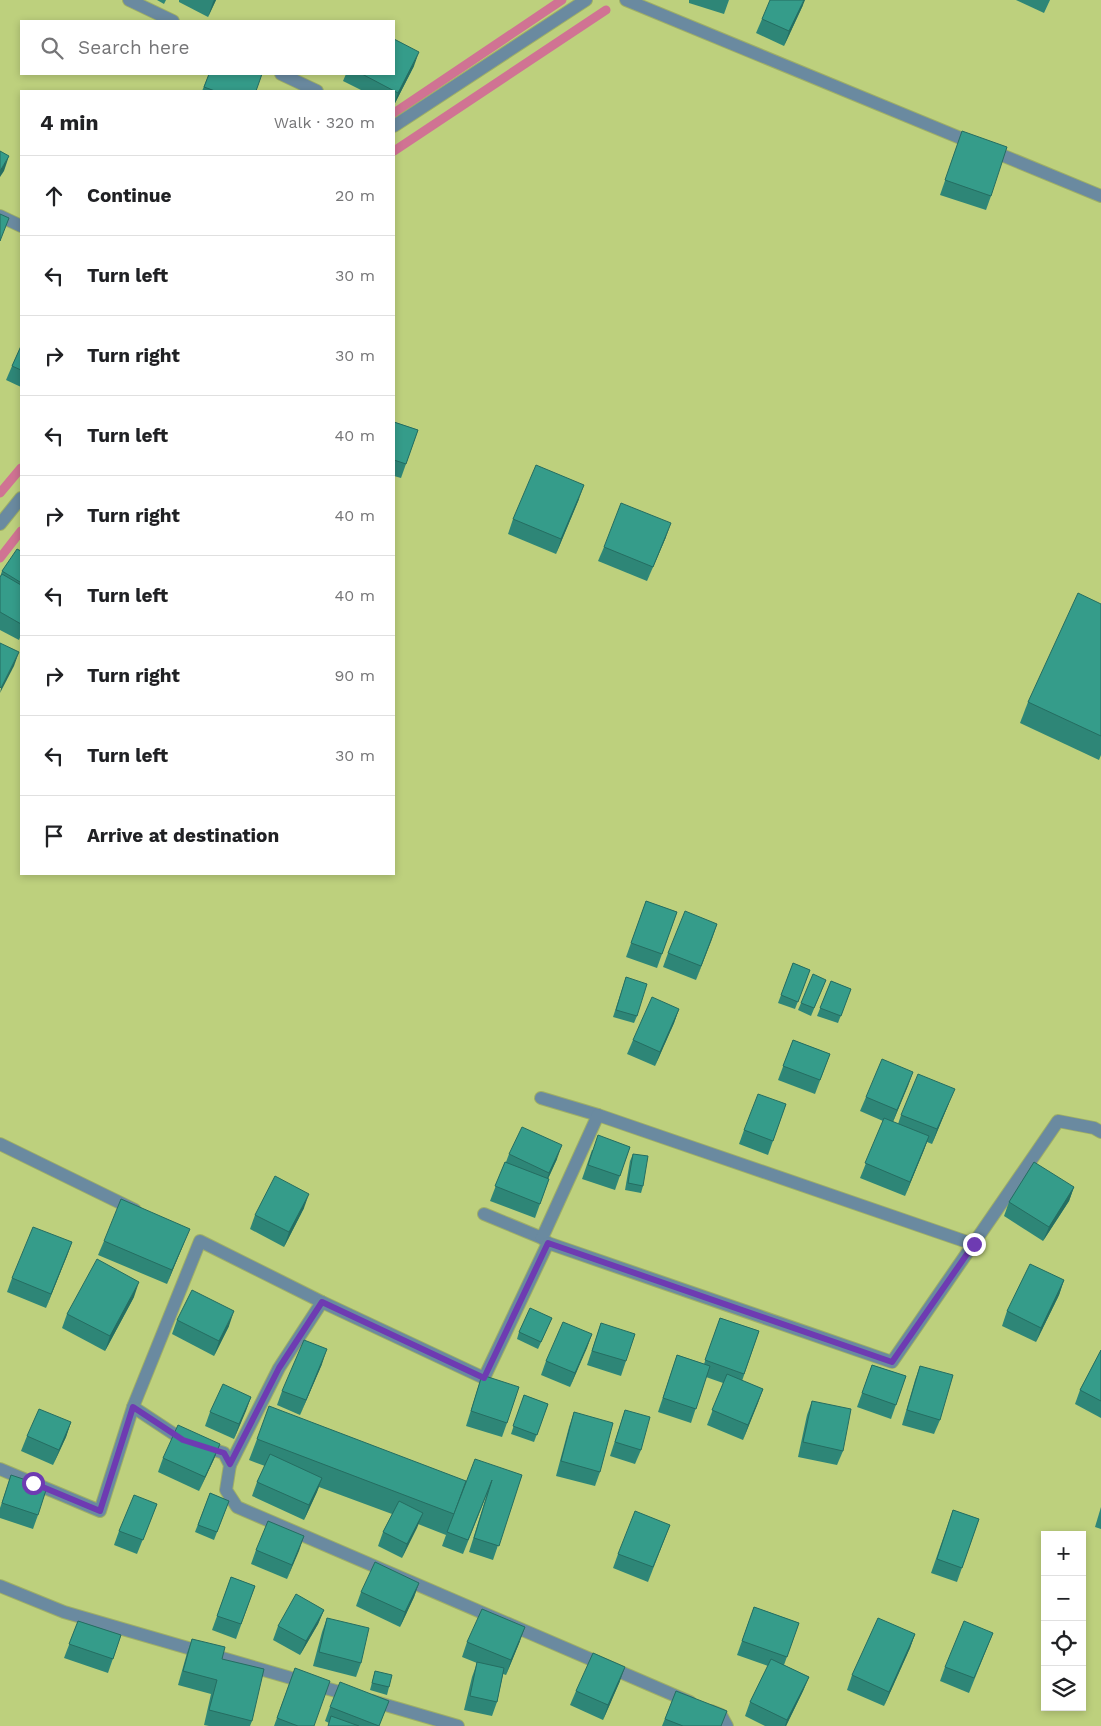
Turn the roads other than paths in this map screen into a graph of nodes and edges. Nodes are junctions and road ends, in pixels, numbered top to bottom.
1 (129, 0) edge
2 (586, 0) edge
3 (626, 0) edge
4 (171, 20) edge
5 (283, 75) edge
6 (315, 90) edge
7 (395, 125) edge
8 (1101, 196) edge
9 (0, 216) edge
10 (20, 226) edge
11 (20, 499) edge
12 (0, 524) edge
13 (541, 1098) dead end
14 (598, 1115) junction
15 (1101, 1132) edge
16 (0, 1144) edge
17 (484, 1214) dead end
18 (148, 1216) edge
19 (545, 1240) junction
20 (974, 1244) junction
21 (322, 1302) junction
22 (133, 1407) junction
23 (230, 1464) junction
24 (0, 1469) edge
25 (0, 1586) edge
26 (458, 1726) edge
27 (727, 1726) edge

1 - 4 street
2 - 7 street
3 - 8 street
5 - 6 street
9 - 10 street
11 - 12 street
13 - 14 street
14 - 19 street
14 - 20 street
15 - 20 street
16 - 18 street
17 - 19 street
19 - 20 street
19 - 21 street
21 - 22 street
21 - 23 street
22 - 23 street
22 - 24 street
23 - 27 street
25 - 26 street

